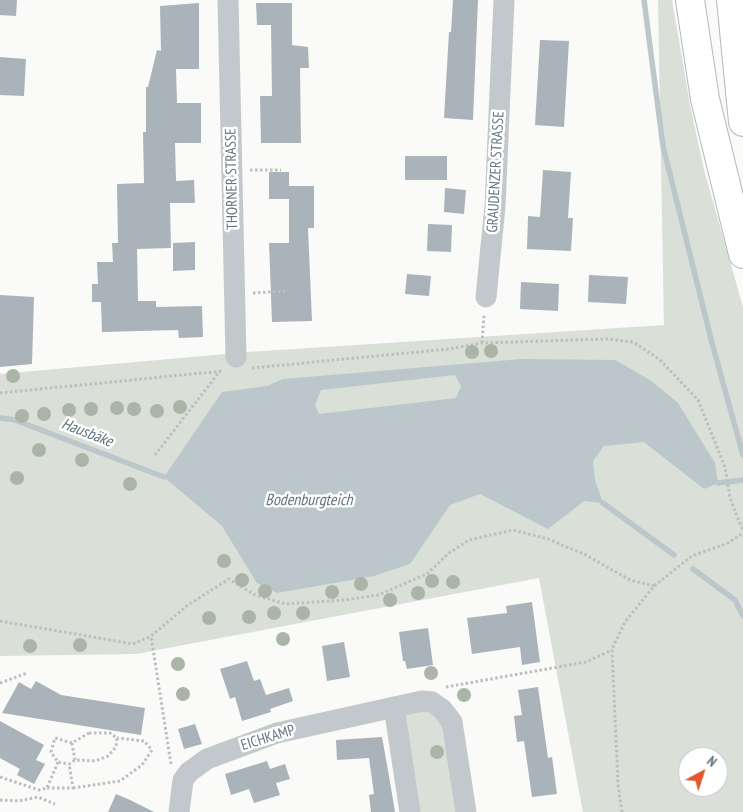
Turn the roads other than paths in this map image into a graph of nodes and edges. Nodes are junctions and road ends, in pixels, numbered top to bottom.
1 (228, 0) edge
2 (504, 0) edge
3 (690, 0) edge
4 (731, 0) edge
5 (743, 122) edge
6 (743, 254) edge
7 (486, 297) road end
8 (233, 367) road end
9 (394, 708) junction
10 (179, 812) edge
11 (410, 812) edge
12 (466, 812) edge

1 - 8 street, THORNER STRASSE
2 - 7 street, GRAUDENZER STRASSE
3 - 6 highway
4 - 5 highway
9 - 10 street, EICHKAMP
9 - 11 street
9 - 12 street, EICHKAMP

